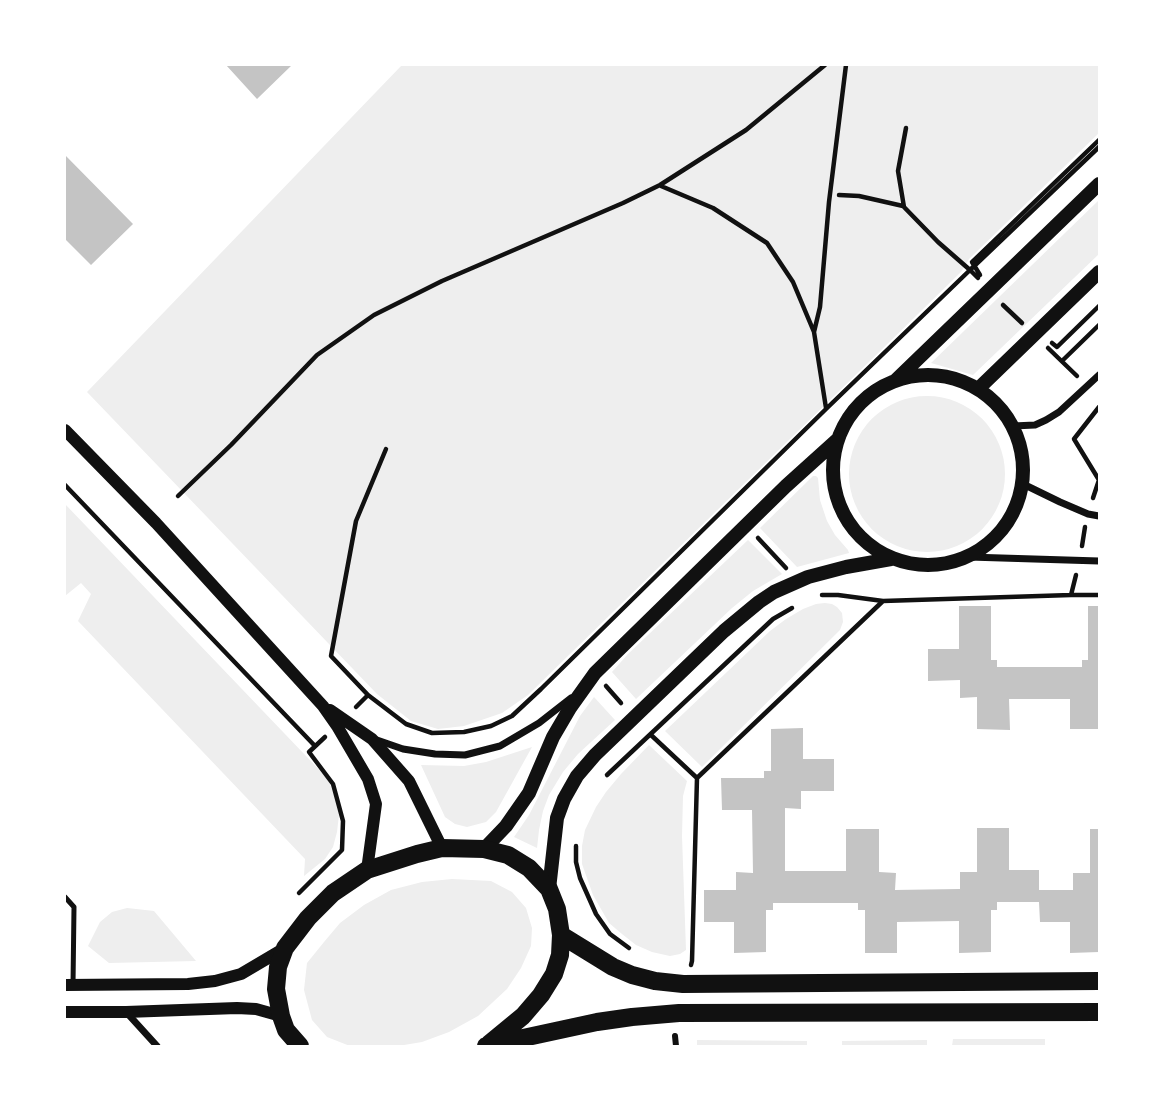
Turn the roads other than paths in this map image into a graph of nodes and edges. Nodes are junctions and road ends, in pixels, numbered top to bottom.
1 (1099, 184) edge
2 (1099, 272) edge
3 (1099, 375) edge
4 (896, 380) junction
5 (978, 388) junction
6 (1013, 426) junction
7 (65, 430) edge
8 (836, 440) junction
9 (1023, 484) junction
10 (1099, 516) edge
11 (969, 557) junction
12 (891, 559) junction
13 (1099, 561) edge
14 (585, 687) junction
15 (340, 723) junction
16 (372, 739) junction
17 (442, 848) junction
18 (484, 849) junction
19 (367, 870) junction
20 (549, 889) junction
21 (65, 897) edge
22 (561, 935) junction
23 (285, 948) junction
24 (1099, 981) edge
25 (69, 985) edge
26 (65, 1012) edge
27 (126, 1012) junction
28 (1099, 1012) edge
29 (281, 1016) junction
30 (675, 1037) dead end
31 (157, 1046) edge
32 (300, 1046) edge
33 (486, 1046) edge
34 (676, 1046) edge

1 - 4 main road
2 - 5 main road
3 - 6 street
4 - 5 main road
4 - 8 main road
5 - 6 main road
6 - 9 main road
7 - 15 street
8 - 12 main road
8 - 14 main road
9 - 10 street
9 - 11 main road
11 - 12 main road
11 - 13 street
12 - 20 main road
14 - 16 street
14 - 18 main road
15 - 16 street
15 - 19 street
16 - 17 street
17 - 18 main road
17 - 19 main road
18 - 20 main road
19 - 23 main road
20 - 22 main road
21 - 25 lane
22 - 24 main road
22 - 33 main road
23 - 25 street
23 - 29 main road
26 - 27 street
27 - 29 street
27 - 31 street
28 - 33 main road
29 - 32 main road
30 - 34 street

